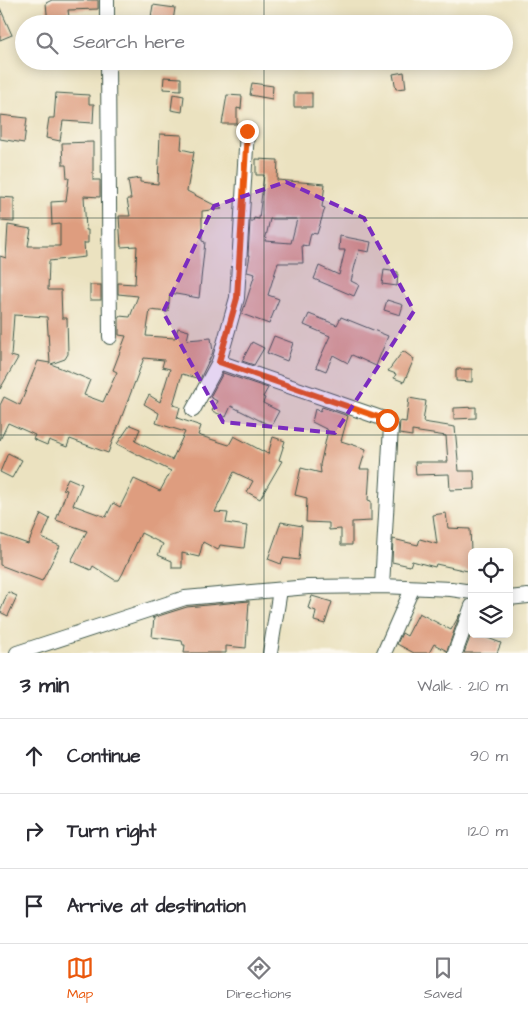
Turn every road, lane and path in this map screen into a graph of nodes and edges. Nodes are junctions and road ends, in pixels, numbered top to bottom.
1 (107, 0) edge
2 (107, 15) edge
3 (108, 70) edge
4 (247, 131) dead end
5 (110, 337) dead end
6 (219, 362) junction
7 (193, 410) dead end
8 (382, 586) junction
9 (412, 588) junction
10 (280, 590) junction
11 (468, 591) edge
12 (528, 596) edge
13 (513, 598) edge
14 (468, 616) edge
15 (17, 653) edge
16 (270, 653) edge
17 (384, 653) edge
18 (454, 653) edge

1 - 2 street
3 - 5 street
4 - 6 street
6 - 7 street
6 - 8 street
8 - 9 street
8 - 10 street
9 - 11 street
9 - 17 street
10 - 15 street
10 - 16 street
12 - 13 street
14 - 18 street

